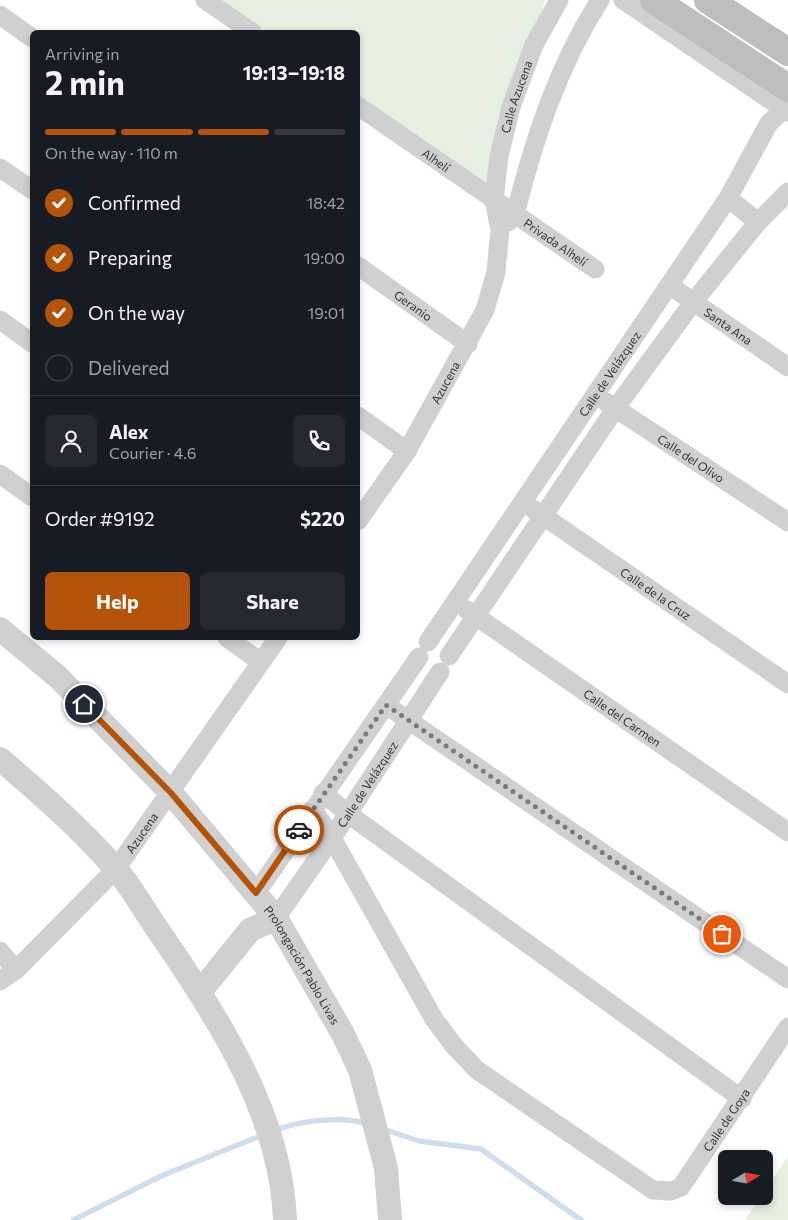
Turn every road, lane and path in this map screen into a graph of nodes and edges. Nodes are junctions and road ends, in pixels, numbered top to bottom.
1 (205, 0) edge
2 (559, 0) edge
3 (600, 0) edge
4 (623, 0) edge
5 (654, 0) edge
6 (708, 0) edge
7 (0, 15) edge
8 (249, 30) edge
9 (758, 34) junction
10 (30, 37) edge
11 (788, 52) edge
12 (788, 63) edge
13 (787, 104) edge
14 (360, 107) edge
15 (0, 168) edge
16 (30, 189) edge
17 (788, 192) edge
18 (728, 198) junction
19 (494, 200) junction
20 (515, 215) junction
21 (758, 222) junction
22 (500, 230) junction
23 (360, 267) edge
24 (595, 269) dead end
25 (669, 285) junction
26 (694, 301) junction
27 (0, 320) edge
28 (30, 342) edge
29 (468, 344) junction
30 (788, 366) edge
31 (594, 394) junction
32 (615, 409) junction
33 (360, 417) edge
34 (407, 451) junction
35 (0, 474) edge
36 (30, 496) edge
37 (522, 502) junction
38 (543, 516) junction
39 (360, 518) edge
40 (788, 522) edge
41 (457, 601) junction
42 (476, 617) junction
43 (0, 629) edge
44 (230, 640) edge
45 (277, 640) edge
46 (261, 662) junction
47 (788, 684) edge
48 (386, 705) junction
49 (408, 721) junction
50 (0, 759) edge
51 (171, 793) junction
52 (324, 793) junction
53 (313, 809) junction
54 (347, 813) junction
55 (788, 832) edge
56 (332, 838) junction
57 (116, 869) junction
58 (256, 893) junction
59 (276, 918) junction
60 (250, 930) junction
61 (0, 951) edge
62 (16, 970) junction
63 (788, 979) edge
64 (0, 982) edge
65 (200, 992) junction
66 (788, 1027) edge
67 (742, 1098) junction
68 (285, 1220) edge
69 (390, 1220) edge

1 - 8 street
2 - 19 street, Calle Azucena
3 - 20 street
4 - 13 street
5 - 13 main road
6 - 9 main road
7 - 10 street
9 - 11 main road
9 - 12 main road
13 - 18 street, Calle de Velázquez
14 - 19 street, Alhelí
15 - 16 street
17 - 21 street, Calle de Velázquez
18 - 21 street
18 - 25 street, Calle de Velázquez
19 - 20 street, Alhelí
19 - 22 street, Azucena
20 - 22 street
20 - 24 street, Privada Alhelí
21 - 26 street, Calle de Velázquez
22 - 29 street, Azucena
23 - 29 street, Geranio
25 - 26 street, Santa Ana
25 - 31 street, Calle de Velázquez
26 - 30 street, Santa Ana
26 - 32 street, Calle de Velázquez
27 - 28 street
29 - 34 street, Azucena
31 - 32 street, Calle del Olivo
31 - 37 street, Calle de Velázquez
32 - 38 street, Calle de Velázquez
32 - 40 street, Calle del Olivo
33 - 34 street
34 - 39 street, Azucena
35 - 36 street
37 - 38 street, Calle de la Cruz
37 - 41 street, Calle de Velázquez
38 - 42 street, Calle de Velázquez
38 - 47 street, Calle de la Cruz
41 - 42 street, Calle del Carmen
41 - 48 street, Calle de Velázquez
42 - 49 street, Calle de Velázquez
42 - 55 street, Calle del Carmen
43 - 51 street, Prolongación Pablo Livas
44 - 46 street
45 - 46 street, Azucena
46 - 51 street, Azucena
48 - 49 street
48 - 52 street, Calle de Velázquez
49 - 54 street, Calle de Velázquez
49 - 63 street
50 - 57 street
51 - 57 street, Azucena
51 - 58 street, Prolongación Pablo Livas
52 - 53 street, Calle de Velázquez
52 - 54 street
53 - 56 street
53 - 58 street, Calle de Velázquez
54 - 56 street, Calle de Velázquez
54 - 67 street
56 - 59 street, Calle de Velázquez
56 - 67 street, Calle de Goya
57 - 62 street, Azucena
57 - 65 street
58 - 59 street, Prolongación Pablo Livas
58 - 60 street
59 - 60 street
59 - 69 street, Prolongación Pablo Livas
60 - 65 street
61 - 62 street
62 - 64 street, Azucena
65 - 68 street
66 - 67 street, Calle de Goya

